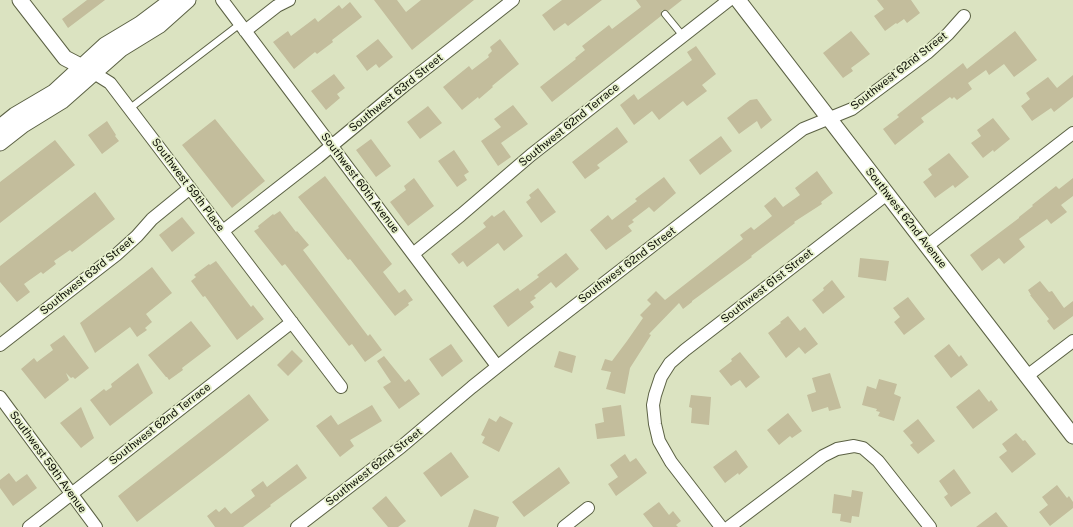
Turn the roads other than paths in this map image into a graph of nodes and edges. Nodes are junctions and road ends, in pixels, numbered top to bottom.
1 (20, 0) edge
2 (172, 0) edge
3 (188, 0) edge
4 (222, 0) edge
5 (290, 0) edge
6 (513, 0) edge
7 (728, 0) edge
8 (738, 0) edge
9 (665, 14) dead end
10 (964, 16) dead end
11 (242, 27) junction
12 (683, 36) junction
13 (88, 70) junction
14 (129, 108) junction
15 (829, 119) junction
16 (0, 127) edge
17 (1073, 133) edge
18 (0, 142) edge
19 (332, 146) junction
20 (190, 188) junction
21 (887, 194) junction
22 (223, 231) junction
23 (927, 246) junction
24 (413, 254) junction
25 (292, 322) junction
26 (1073, 341) edge
27 (0, 345) edge
28 (497, 366) junction
29 (1027, 376) junction
30 (341, 387) dead end
31 (0, 397) edge
32 (1073, 436) edge
33 (72, 493) junction
34 (588, 508) dead end
35 (29, 527) edge
36 (96, 527) edge
37 (297, 527) edge
38 (564, 527) edge
39 (721, 527) edge
40 (729, 527) edge
41 (930, 527) edge

1 - 13 street, Southwest 59th Place
2 - 13 street
3 - 13 street
4 - 11 street, Southwest 60th Avenue
5 - 11 street
6 - 19 street, Southwest 63rd Street
7 - 12 street, Southwest 62nd Terrace
8 - 15 street, Southwest 62nd Avenue
9 - 12 lane
10 - 15 street, Southwest 62nd Street
11 - 14 lane
11 - 19 street, Southwest 60th Avenue
12 - 24 street, Southwest 62nd Terrace
13 - 14 street, Southwest 59th Place
13 - 16 street
13 - 18 street
14 - 20 street, Southwest 59th Place
15 - 21 street, Southwest 62nd Avenue
15 - 28 street, Southwest 62nd Street
17 - 23 street
19 - 22 street, Southwest 63rd Street
19 - 24 street, Southwest 60th Avenue
20 - 22 street, Southwest 59th Place
20 - 27 street, Southwest 63rd Street
21 - 23 street, Southwest 62nd Avenue
21 - 39 street, Southwest 61st Street
22 - 25 street, Southwest 59th Place
23 - 29 street, Southwest 62nd Avenue
24 - 28 street, Southwest 60th Avenue
25 - 30 street, Southwest 59th Place
25 - 33 street, Southwest 62nd Terrace
26 - 29 street
28 - 37 street, Southwest 62nd Street
29 - 32 street, Southwest 62nd Avenue
31 - 33 street, Southwest 59th Avenue
33 - 35 street, Southwest 62nd Terrace
33 - 36 street, Southwest 59th Avenue
34 - 38 street
40 - 41 street

